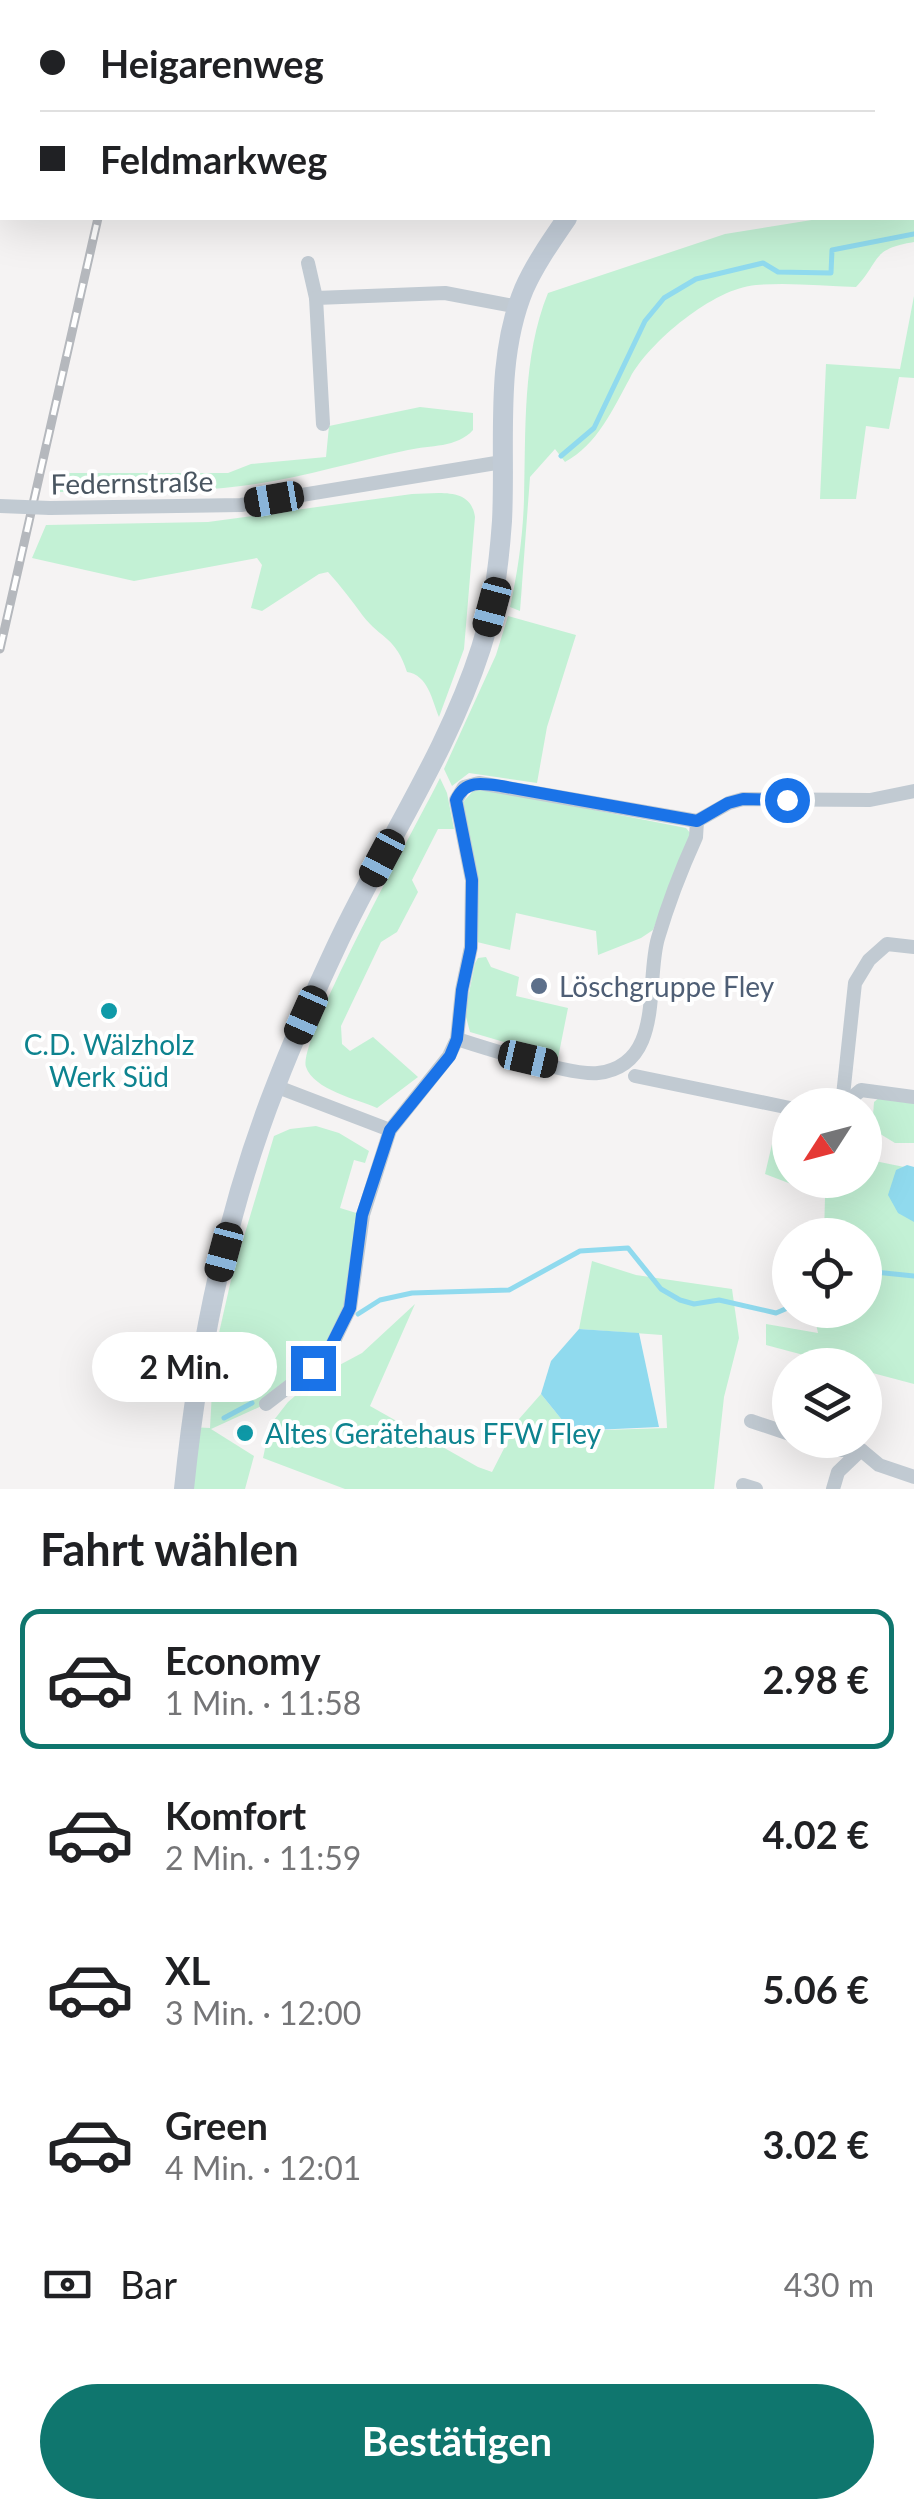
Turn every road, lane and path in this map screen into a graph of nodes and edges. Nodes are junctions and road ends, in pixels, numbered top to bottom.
1 (566, 220) edge
2 (308, 262) dead end
3 (316, 298) junction
4 (519, 307) junction
5 (323, 424) dead end
6 (502, 462) junction
7 (0, 506) edge
8 (914, 791) edge
9 (697, 821) junction
10 (914, 947) edge
11 (457, 1039) junction
12 (635, 1076) dead end
13 (275, 1086) junction
14 (844, 1088) edge
15 (882, 1093) edge
16 (914, 1097) edge
17 (772, 1104) edge
18 (390, 1130) junction
19 (266, 1404) dead end
20 (751, 1421) dead end
21 (772, 1428) edge
22 (853, 1458) edge
23 (871, 1458) edge
24 (914, 1476) edge
25 (184, 1489) edge
26 (833, 1489) edge

1 - 4 street
2 - 3 street
3 - 4 street
3 - 5 street
4 - 6 street
6 - 7 street, Federnstraße, bridge
6 - 13 street
8 - 9 street
9 - 11 street
9 - 11 street
10 - 14 street
11 - 18 street
12 - 17 street
13 - 18 street
13 - 25 street
15 - 16 street
18 - 19 street
20 - 21 street
22 - 26 street
23 - 24 street

